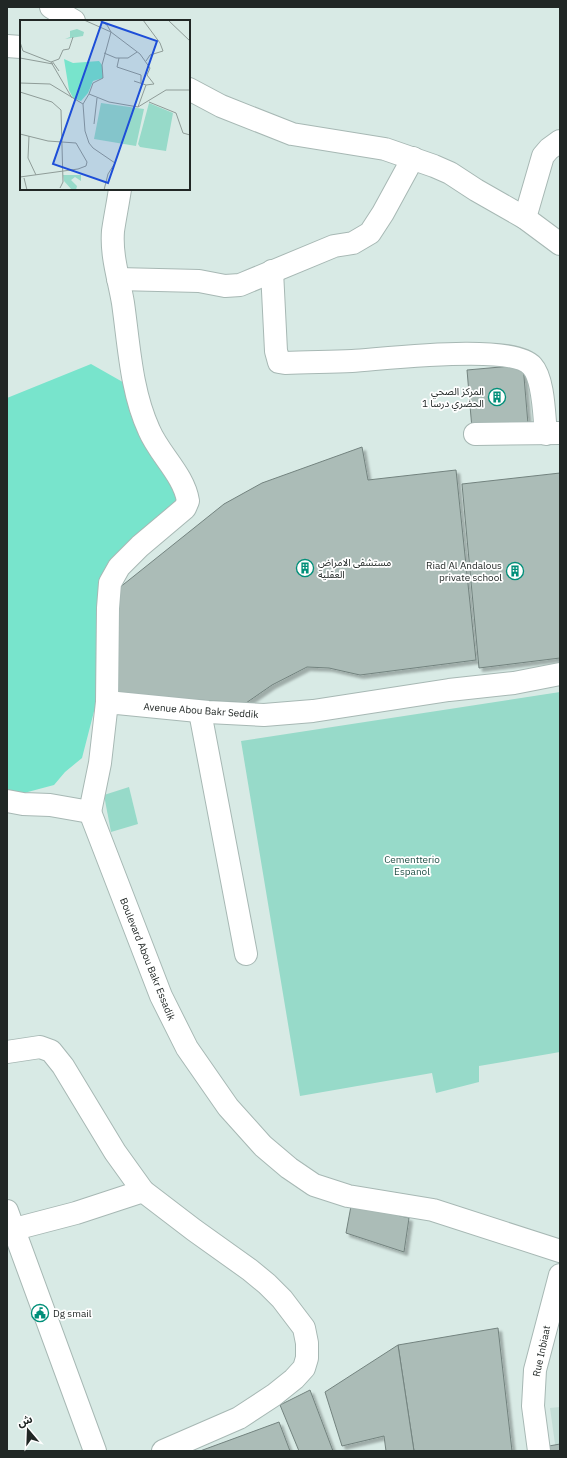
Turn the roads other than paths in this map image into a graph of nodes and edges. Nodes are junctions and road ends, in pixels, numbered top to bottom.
1 (51, 7) edge
2 (72, 20) edge
3 (7, 46) edge
4 (20, 47) edge
5 (190, 90) edge
6 (560, 141) edge
7 (413, 158) junction
8 (120, 190) edge
9 (525, 218) junction
10 (560, 244) edge
11 (272, 271) junction
12 (118, 279) junction
13 (475, 434) dead end
14 (553, 434) edge
15 (560, 674) edge
16 (107, 702) junction
17 (200, 712) junction
18 (7, 801) edge
19 (90, 812) junction
20 (246, 954) dead end
21 (7, 1052) edge
22 (143, 1191) junction
23 (10, 1224) edge
24 (560, 1251) edge
25 (560, 1276) edge
26 (95, 1451) edge
27 (163, 1451) edge
28 (539, 1451) edge

1 - 2 street
3 - 4 street
5 - 7 street
6 - 9 street
7 - 9 street
7 - 11 street
8 - 12 street
9 - 10 street
11 - 12 street
11 - 14 street
12 - 16 street
13 - 14 street
15 - 17 street, Avenue Abou Bakr Seddik
16 - 17 street, Avenue Abou Bakr Seddik
16 - 19 street
17 - 20 street
18 - 19 street
19 - 24 street, Boulevard Abou Bakr Essadik
21 - 22 street
22 - 23 street
22 - 27 street
23 - 26 street
25 - 28 street, Rue Inbiaat

